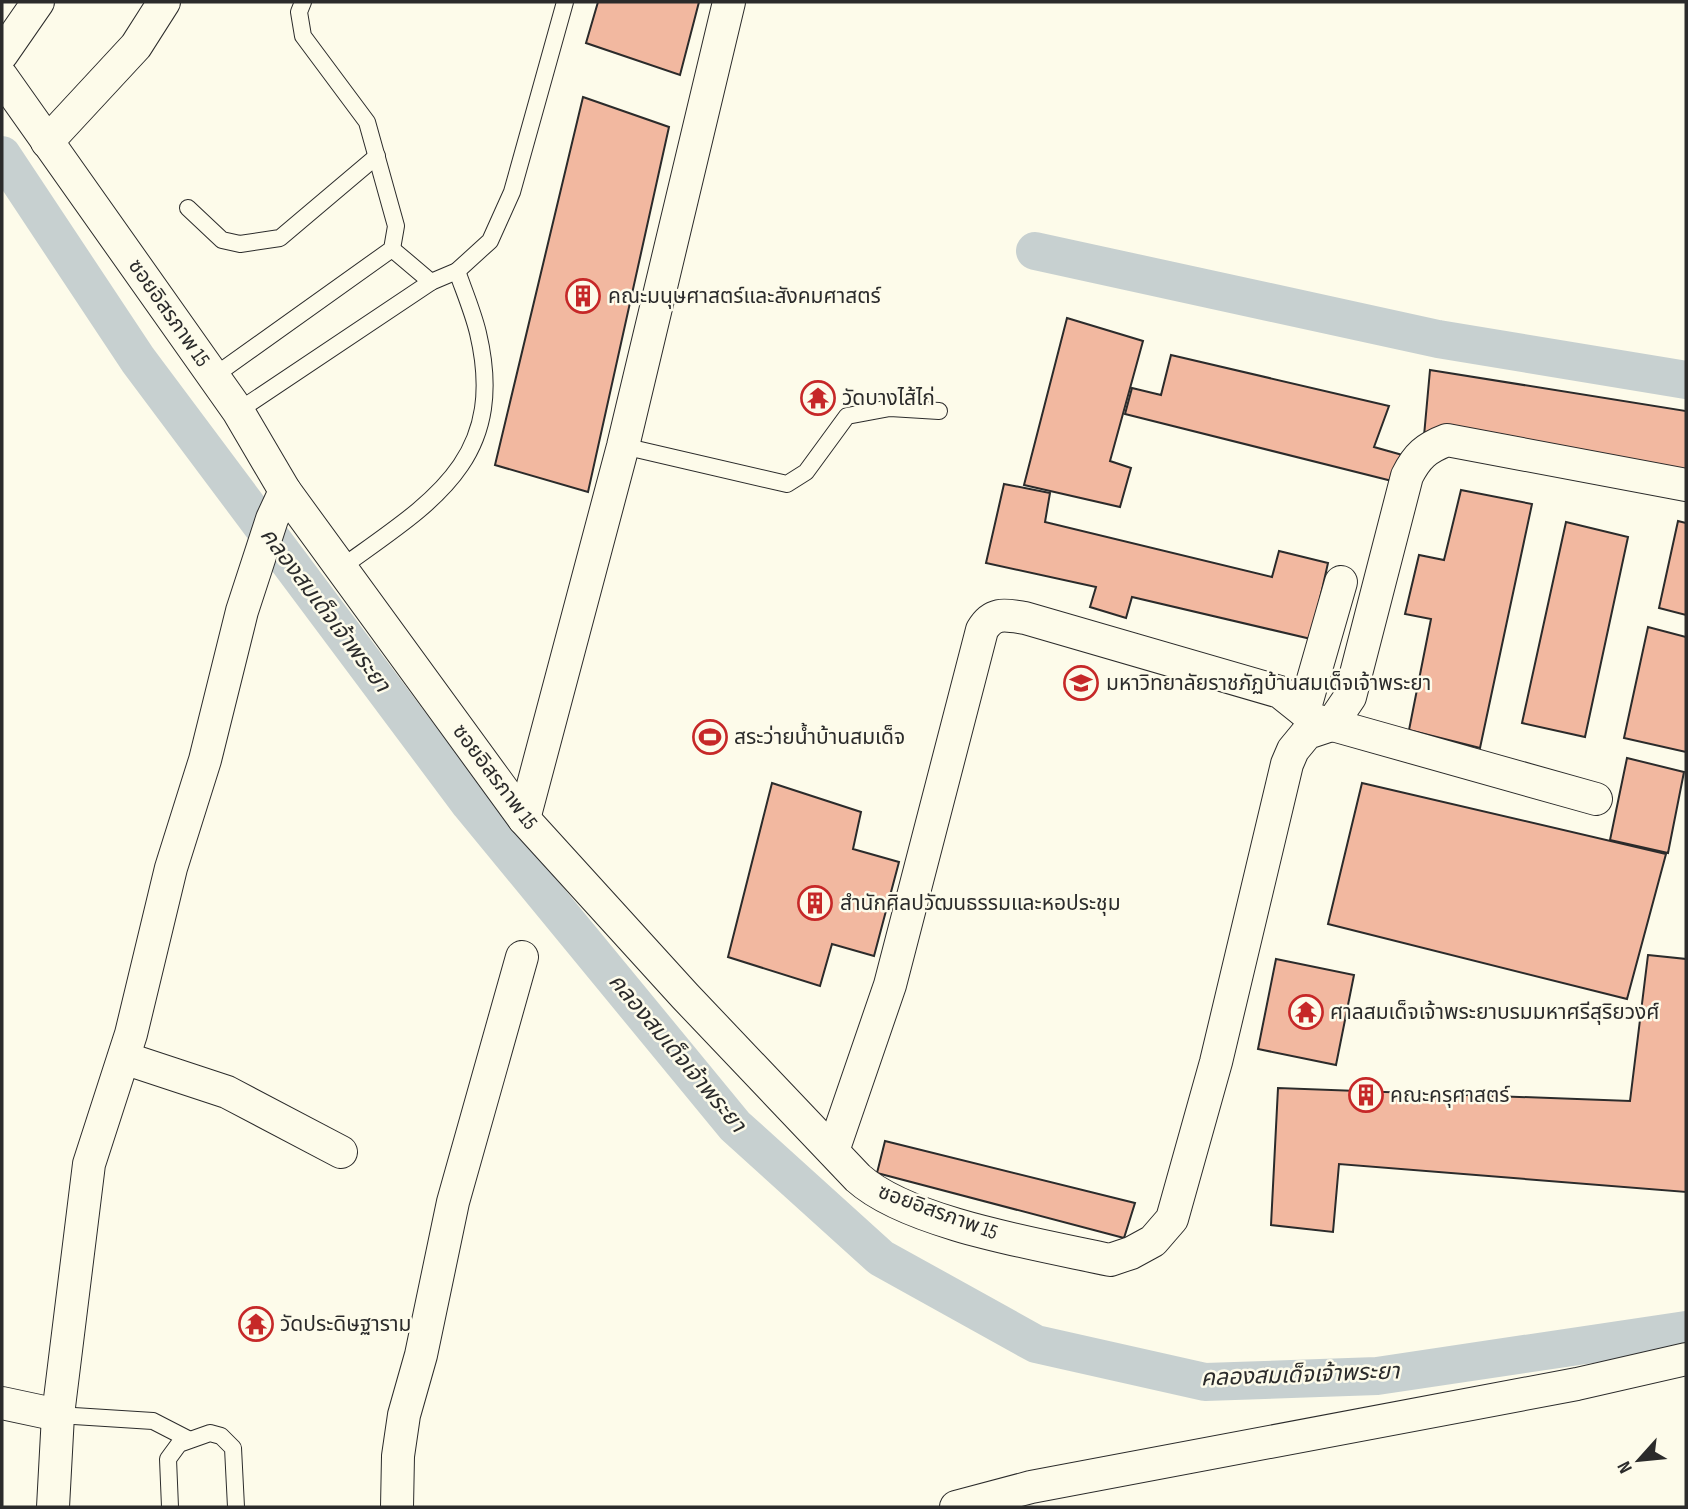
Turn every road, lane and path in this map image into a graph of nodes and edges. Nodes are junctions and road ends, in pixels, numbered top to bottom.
1 (38, 2) edge
2 (163, 2) edge
3 (303, 2) edge
4 (565, 2) edge
5 (729, 2) edge
6 (2, 54) edge
7 (2, 77) edge
8 (47, 142) junction
9 (377, 156) junction
10 (188, 208) dead end
11 (392, 249) junction
12 (457, 271) junction
13 (431, 282) junction
14 (214, 376) junction
15 (238, 411) junction
16 (939, 411) dead end
17 (623, 446) junction
18 (1686, 485) edge
19 (279, 505) junction
20 (342, 567) junction
21 (1341, 582) dead end
22 (1318, 718) junction
23 (1596, 799) dead end
24 (524, 819) junction
25 (522, 957) dead end
26 (124, 1058) junction
27 (833, 1151) junction
28 (341, 1152) dead end
29 (1686, 1359) edge
30 (2, 1403) edge
31 (58, 1415) junction
32 (188, 1439) junction
33 (1029, 1498) edge
34 (53, 1507) edge
35 (170, 1507) edge
36 (236, 1507) edge
37 (397, 1507) edge
38 (956, 1507) edge

1 - 6 street
2 - 8 street
3 - 9 lane
4 - 12 lane
5 - 17 street
7 - 8 street, ซอยอิสรภาพ 15
8 - 14 street, ซอยอิสรภาพ 15
9 - 10 lane
9 - 11 lane
11 - 13 lane
11 - 14 lane
12 - 13 lane
12 - 20 lane
13 - 15 lane
14 - 15 street, ซอยอิสรภาพ 15
15 - 19 street, ซอยอิสรภาพ 15
16 - 17 lane
17 - 24 street
18 - 22 street
19 - 20 street, ซอยอิสรภาพ 15
19 - 26 street
20 - 24 street, ซอยอิสรภาพ 15
21 - 22 street
22 - 23 street
22 - 27 street
22 - 27 street, ซอยอิสรภาพ 15
24 - 27 street, ซอยอิสรภาพ 15
25 - 37 street
26 - 28 street
26 - 31 street
29 - 33 street
30 - 31 street
31 - 32 lane
31 - 34 street
32 - 35 lane
32 - 36 lane
33 - 38 street

